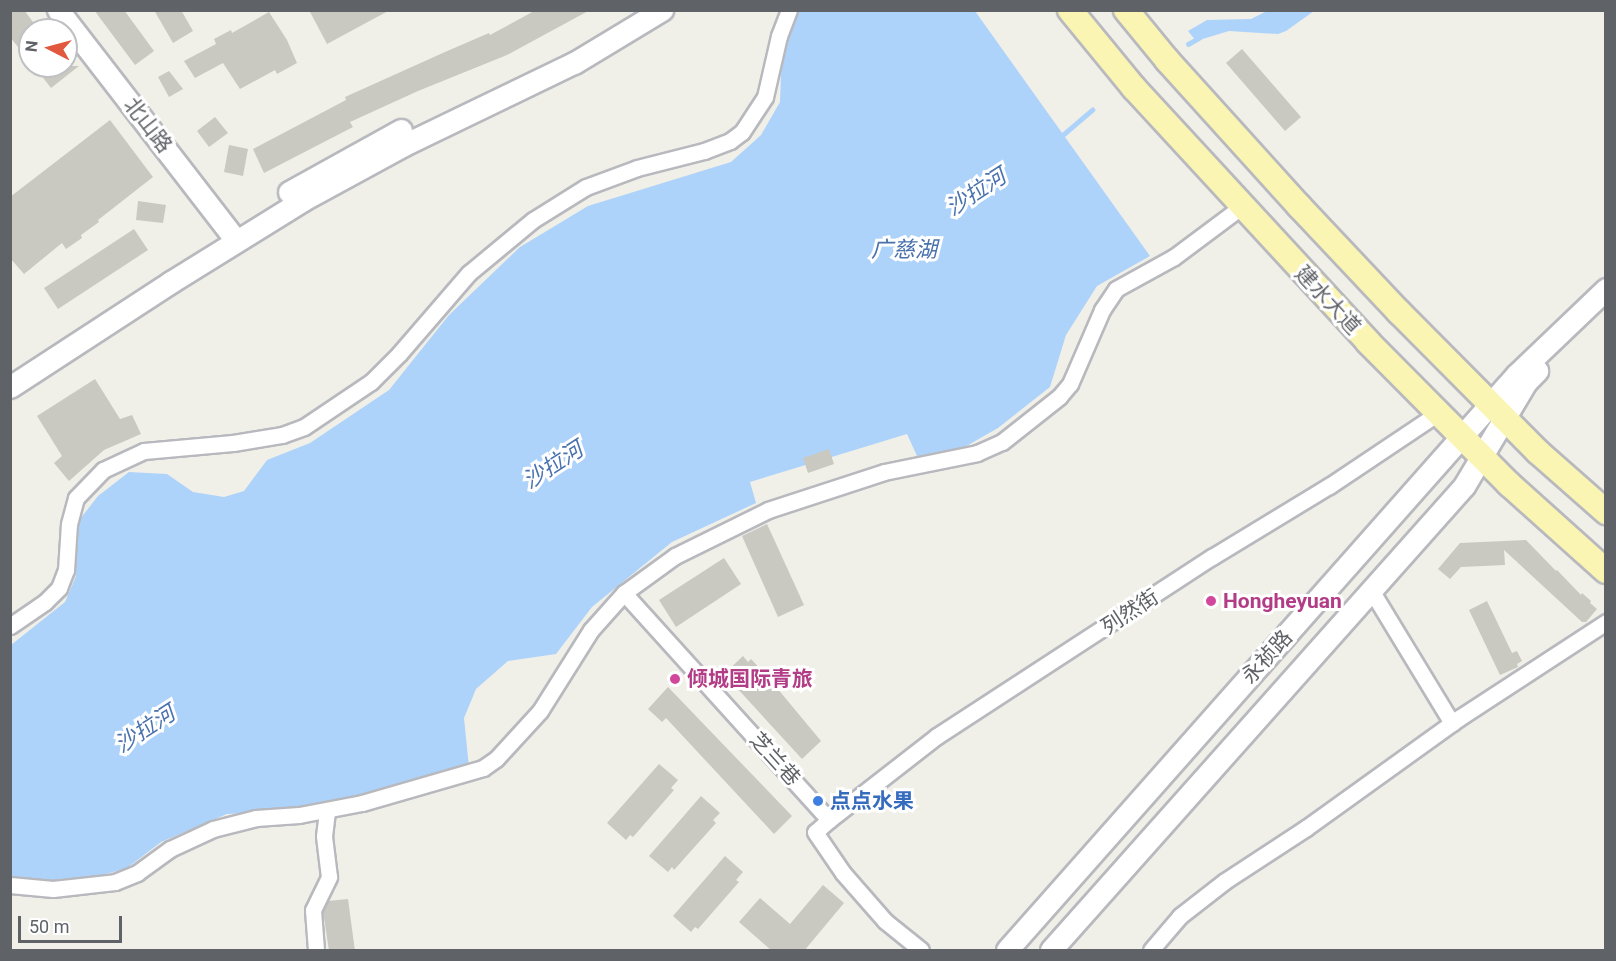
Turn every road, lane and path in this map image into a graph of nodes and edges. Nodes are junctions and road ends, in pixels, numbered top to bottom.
1 (58, 10) edge
2 (634, 10) edge
3 (662, 10) edge
4 (789, 10) edge
5 (1070, 10) edge
6 (1126, 10) edge
7 (1241, 207) junction
8 (232, 234) junction
9 (1605, 290) edge
10 (1605, 306) edge
11 (10, 370) edge
12 (10, 387) edge
13 (1497, 411) junction
14 (1438, 413) junction
15 (1462, 437) junction
16 (1481, 457) junction
17 (1605, 512) edge
18 (1605, 571) edge
19 (1371, 590) junction
20 (624, 593) junction
21 (1605, 622) edge
22 (10, 627) edge
23 (1452, 723) junction
24 (327, 810) junction
25 (829, 820) junction
26 (10, 885) edge
27 (316, 951) edge
28 (921, 951) edge
29 (1006, 951) edge
30 (1051, 951) edge
31 (1151, 951) edge

1 - 8 street, 北山路
2 - 8 street
3 - 8 street
4 - 22 street
5 - 7 main road, 建水大道
6 - 13 main road, 建水大道
7 - 14 main road, 建水大道
7 - 20 street
8 - 11 street
8 - 12 street
9 - 13 street, 永祯路
10 - 13 street, 永祯路
13 - 15 street, 永祯路
13 - 16 street, 永祯路
13 - 17 main road, 建水大道
14 - 15 main road, 建水大道
14 - 25 street, 列然街
15 - 16 main road, 建水大道
15 - 29 street, 永祯路
16 - 18 main road, 建水大道
16 - 19 street, 永祯路
19 - 23 street
19 - 30 street, 永祯路
20 - 24 street
20 - 25 street, 芝兰巷
21 - 23 street
23 - 31 street
24 - 26 street
24 - 27 street
25 - 28 street

